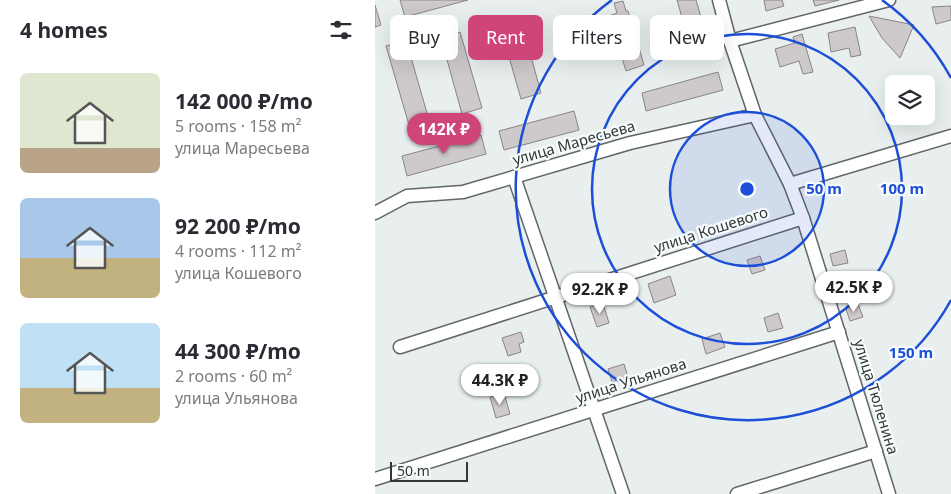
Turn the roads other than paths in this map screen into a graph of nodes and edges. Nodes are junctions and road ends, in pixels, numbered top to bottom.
1 (719, 0) edge
2 (889, 0) edge
3 (730, 41) junction
4 (755, 115) junction
5 (951, 136) edge
6 (514, 177) junction
7 (790, 184) junction
8 (375, 213) edge
9 (803, 218) junction
10 (554, 297) junction
11 (839, 332) junction
12 (400, 347) dead end
13 (593, 411) junction
14 (876, 451) junction
15 (375, 479) edge
16 (623, 494) edge
17 (737, 494) edge
18 (889, 494) edge

1 - 3 street, улица Тюленина
2 - 3 street
3 - 4 street, улица Тюленина
4 - 6 street, улица Маресьева
4 - 7 street, улица Тюленина
5 - 7 street
6 - 8 street, улица Маресьева
6 - 10 street
7 - 9 street, улица Тюленина
9 - 10 street, улица Кошевого
9 - 11 street, улица Тюленина
10 - 12 street, улица Кошевого
10 - 13 street
11 - 13 street, улица Ульянова
11 - 14 street, улица Тюленина
13 - 15 street, улица Ульянова
13 - 16 street
14 - 17 street
14 - 18 street, улица Тюленина

